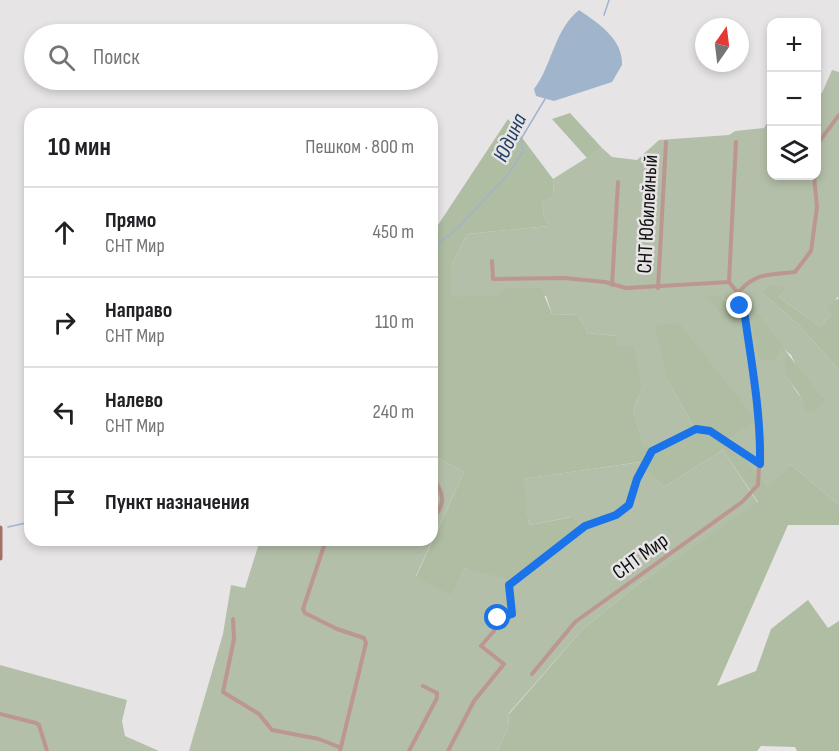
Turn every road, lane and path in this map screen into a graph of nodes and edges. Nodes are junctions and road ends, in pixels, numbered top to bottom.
1 (839, 115) edge
2 (821, 139) edge
3 (666, 142) dead end
4 (736, 142) dead end
5 (814, 180) edge
6 (618, 182) dead end
7 (492, 261) dead end
8 (729, 282) junction
9 (612, 285) junction
10 (658, 288) junction
11 (738, 293) junction
12 (760, 464) junction
13 (438, 486) edge
14 (438, 511) edge
15 (0, 528) edge
16 (324, 546) edge
17 (0, 558) edge
18 (233, 619) dead end
19 (532, 674) dead end
20 (423, 686) dead end
21 (0, 714) edge
22 (339, 749) edge
23 (47, 751) edge
24 (409, 751) edge
25 (448, 751) edge

1 - 2 street
3 - 10 street, СНТ Юбилейный
4 - 8 street
5 - 11 street
6 - 9 street, СНТ Юбилейный
7 - 9 street, СНТ Юбилейный
8 - 10 street, СНТ Юбилейный
8 - 11 street
9 - 10 street, СНТ Юбилейный
11 - 12 street, СНТ Мир
12 - 19 street, СНТ Мир
12 - 25 street
13 - 14 street
15 - 17 main road
16 - 22 street
18 - 22 street
20 - 24 street
21 - 23 street

